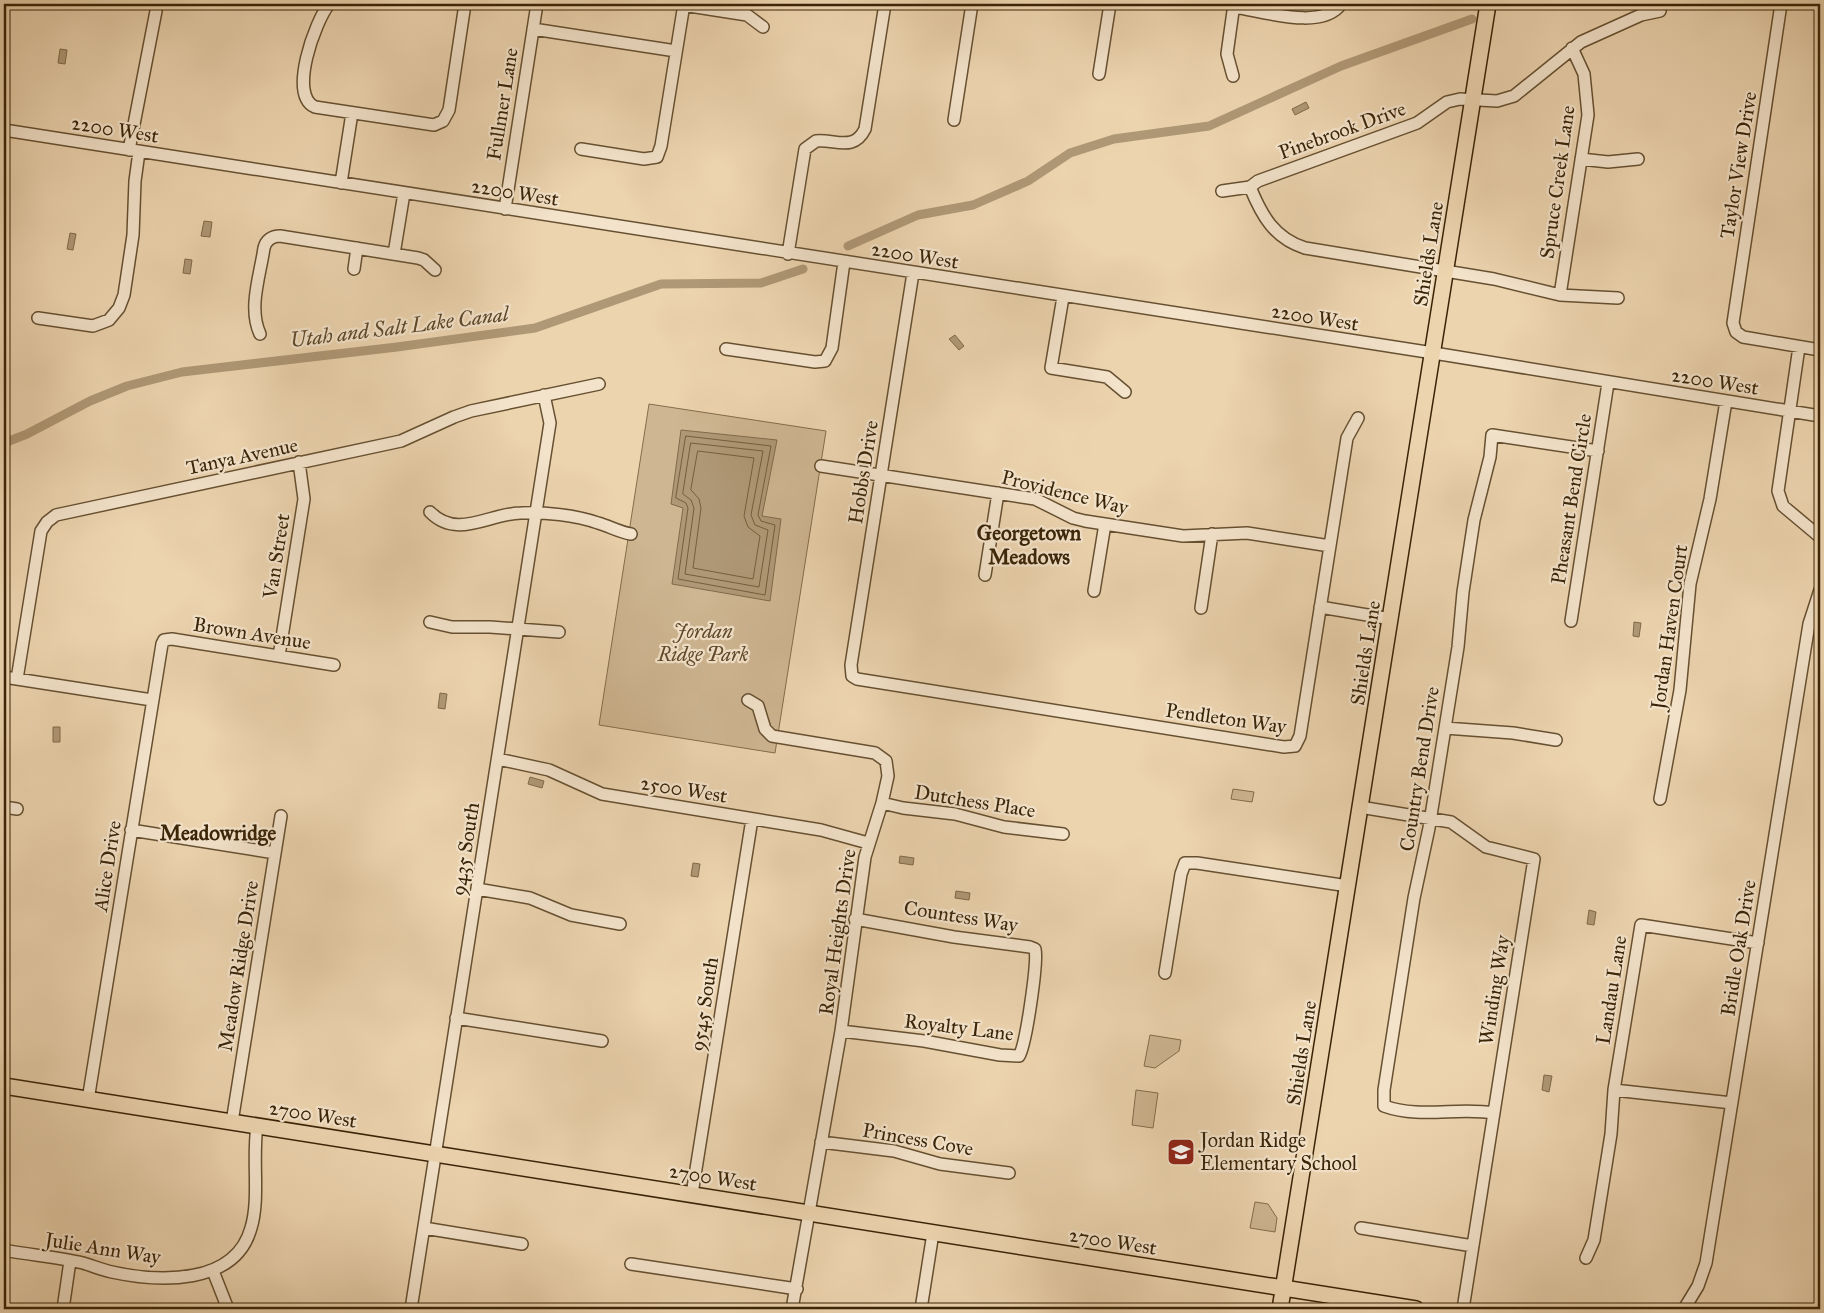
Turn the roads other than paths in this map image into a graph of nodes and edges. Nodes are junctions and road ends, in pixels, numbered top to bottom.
1 (329, 4) edge
2 (466, 4) edge
3 (537, 4) edge
4 (683, 4) edge
5 (885, 4) edge
6 (972, 4) edge
7 (1110, 4) edge
8 (1341, 4) edge
9 (1488, 4) edge
10 (1782, 4) edge
11 (1234, 5) edge
12 (156, 11) dead end
13 (1660, 11) dead end
14 (763, 27) dead end
15 (533, 29) junction
16 (1572, 48) junction
17 (676, 51) junction
18 (1099, 74) dead end
19 (1233, 76) dead end
20 (1472, 100) junction
21 (352, 113) junction
22 (954, 120) dead end
23 (4, 130) edge
24 (581, 149) dead end
25 (134, 151) junction
26 (1581, 159) junction
27 (1638, 159) dead end
28 (341, 184) junction
29 (1250, 187) junction
30 (1222, 190) dead end
31 (404, 193) junction
32 (504, 209) junction
33 (357, 248) junction
34 (394, 254) junction
35 (788, 254) junction
36 (844, 262) junction
37 (354, 269) dead end
38 (435, 270) dead end
39 (1445, 271) junction
40 (913, 273) junction
41 (1560, 295) junction
42 (1062, 297) junction
43 (1618, 298) dead end
44 (38, 318) dead end
45 (260, 334) dead end
46 (1800, 347) junction
47 (726, 349) dead end
48 (1820, 350) edge
49 (1433, 354) junction
50 (1608, 383) junction
51 (599, 384) dead end
52 (1125, 392) dead end
53 (544, 395) junction
54 (1726, 401) junction
55 (1790, 411) junction
56 (1820, 416) edge
57 (1358, 418) dead end
58 (1598, 451) junction
59 (299, 462) junction
60 (821, 466) dead end
61 (881, 475) junction
62 (998, 493) junction
63 (430, 512) dead end
64 (536, 513) junction
65 (1104, 524) junction
66 (631, 534) dead end
67 (1212, 534) junction
68 (1820, 537) edge
69 (1330, 546) junction
70 (985, 575) dead end
71 (1820, 590) edge
72 (1094, 591) dead end
73 (1320, 607) junction
74 (1201, 608) dead end
75 (1390, 618) junction
76 (1571, 621) dead end
77 (430, 622) dead end
78 (518, 629) junction
79 (558, 632) dead end
80 (164, 640) joint
81 (279, 656) junction
82 (334, 665) dead end
83 (852, 676) joint
84 (4, 677) edge
85 (17, 679) junction
86 (152, 700) junction
87 (748, 700) dead end
88 (1445, 728) junction
89 (1556, 740) dead end
90 (498, 759) junction
91 (1660, 799) dead end
92 (882, 803) junction
93 (4, 807) edge
94 (1360, 807) junction
95 (17, 809) dead end
96 (281, 816) dead end
97 (1431, 818) junction
98 (752, 819) junction
99 (131, 830) junction
100 (1063, 834) dead end
101 (868, 843) junction
102 (275, 853) junction
103 (1348, 886) junction
104 (477, 889) junction
105 (855, 919) junction
106 (620, 924) dead end
107 (1758, 943) junction
108 (1165, 973) dead end
109 (1030, 1003) joint
110 (456, 1018) junction
111 (841, 1031) junction
112 (602, 1041) dead end
113 (4, 1086) edge
114 (1614, 1090) junction
115 (88, 1100) junction
116 (1732, 1103) junction
117 (1494, 1113) junction
118 (232, 1122) junction
119 (257, 1126) junction
120 (820, 1142) junction
121 (436, 1154) junction
122 (1009, 1173) dead end
123 (692, 1194) junction
124 (808, 1213) junction
125 (424, 1228) junction
126 (1361, 1228) dead end
127 (933, 1233) junction
128 (522, 1244) dead end
129 (1473, 1246) junction
130 (4, 1250) edge
131 (1586, 1258) dead end
132 (70, 1261) junction
133 (631, 1264) dead end
134 (213, 1271) junction
135 (1283, 1288) junction
136 (797, 1289) junction
137 (63, 1309) edge
138 (228, 1309) edge
139 (410, 1309) edge
140 (792, 1309) edge
141 (921, 1309) edge
142 (1280, 1309) edge
143 (1416, 1309) edge
144 (1463, 1309) edge
145 (1684, 1309) edge

1 - 21 street
2 - 21 street
3 - 15 street, Fullmer Lane
4 - 14 street
4 - 17 street
5 - 35 street
6 - 22 street
7 - 18 street
8 - 11 street
9 - 20 main road, Shields Lane
10 - 46 street, Taylor View Drive
11 - 19 street
12 - 25 street
13 - 16 street, Pinebrook Drive
15 - 17 street
15 - 32 street, Fullmer Lane
16 - 20 street, Pinebrook Drive
16 - 26 street, Spruce Creek Lane
17 - 24 street
20 - 29 street, Pinebrook Drive
20 - 39 main road, Shields Lane
21 - 28 street
23 - 25 street, 2200 West
25 - 28 street, 2200 West
25 - 44 street
26 - 27 street
26 - 41 street, Spruce Creek Lane
28 - 31 street, 2200 West
29 - 30 street, Pinebrook Drive
29 - 39 street
31 - 32 street, 2200 West
31 - 34 street
32 - 35 street, 2200 West
33 - 34 street
33 - 37 street
33 - 45 street
34 - 38 street
35 - 36 street, 2200 West
36 - 40 street, 2200 West
36 - 47 street
39 - 41 street
39 - 49 main road, Shields Lane
40 - 42 street, 2200 West
40 - 61 street, Hobbs Drive
41 - 43 street
42 - 49 street, 2200 West
42 - 52 street
46 - 48 street
46 - 55 street
49 - 50 street, 2200 West
49 - 75 main road, Shields Lane
50 - 54 street, 2200 West
50 - 58 street, Pheasant Bend Circle
51 - 53 street, Tanya Avenue
53 - 59 street, Tanya Avenue
53 - 64 street, 9435 South
54 - 55 street, 2200 West
54 - 91 street, Jordan Haven Court
55 - 56 street, 2200 West
55 - 68 street
57 - 69 street, Pendleton Way
58 - 76 street, Pheasant Bend Circle
58 - 88 street, Country Bend Drive
59 - 81 street, Van Street
59 - 85 street, Tanya Avenue
60 - 61 street, Providence Way
61 - 62 street, Providence Way
61 - 83 street, Hobbs Drive
62 - 65 street, Providence Way
62 - 70 street
63 - 64 street
64 - 66 street
64 - 78 street, 9435 South
65 - 67 street, Providence Way
65 - 72 street
67 - 69 street, Providence Way
67 - 74 street
69 - 73 street, Pendleton Way
71 - 107 street, Bridle Oak Drive
73 - 75 street
73 - 83 street, Pendleton Way
75 - 94 main road, Shields Lane
77 - 78 street
78 - 79 street
78 - 90 street, 9435 South
80 - 81 street, Brown Avenue
80 - 86 street, Alice Drive
81 - 82 street, Brown Avenue
84 - 85 street
85 - 86 street
86 - 99 street, Alice Drive
87 - 92 street, Royal Heights Drive
88 - 89 street
88 - 97 street, Country Bend Drive
90 - 98 street, 2500 West
90 - 104 street, 9435 South
92 - 100 street, Dutchess Place
92 - 101 street, Royal Heights Drive
93 - 95 street
94 - 97 street, Winding Way
94 - 103 main road, Shields Lane
96 - 102 street, Meadow Ridge Drive
97 - 117 street, Winding Way
97 - 117 street, Country Bend Drive
98 - 101 street, 2500 West
98 - 123 street, 9545 South
99 - 102 street
99 - 115 street, Alice Drive
101 - 105 street, Royal Heights Drive
102 - 118 street, Meadow Ridge Drive
103 - 108 street
103 - 135 main road, Shields Lane
104 - 106 street
104 - 110 street, 9435 South
105 - 109 street, Countess Way
105 - 111 street, Royal Heights Drive
107 - 114 street, Landau Lane
107 - 116 street, Bridle Oak Drive
109 - 111 street, Royalty Lane
110 - 112 street
110 - 121 street, 9435 South
111 - 120 street, Royal Heights Drive
113 - 115 main road, 2700 West
114 - 116 street
114 - 131 street
115 - 118 main road, 2700 West
116 - 145 street, Bridle Oak Drive
117 - 129 street, Winding Way
118 - 119 main road, 2700 West
119 - 121 main road, 2700 West
119 - 134 street, Julie Ann Way
120 - 122 street, Princess Cove
120 - 124 street, Royal Heights Drive
121 - 123 main road, 2700 West
121 - 125 street, 9435 South
123 - 124 main road, 2700 West
124 - 127 main road, 2700 West
124 - 136 street, Royal Heights Drive
125 - 128 street
125 - 139 street, 9435 South
126 - 129 street
127 - 135 main road, 2700 West
127 - 141 street
129 - 144 street, Winding Way
130 - 132 street, Julie Ann Way
132 - 134 street, Julie Ann Way
132 - 137 street
133 - 136 street
134 - 138 street
135 - 142 main road, Shields Lane
135 - 143 main road, 2700 West
136 - 140 street, Royal Heights Drive

